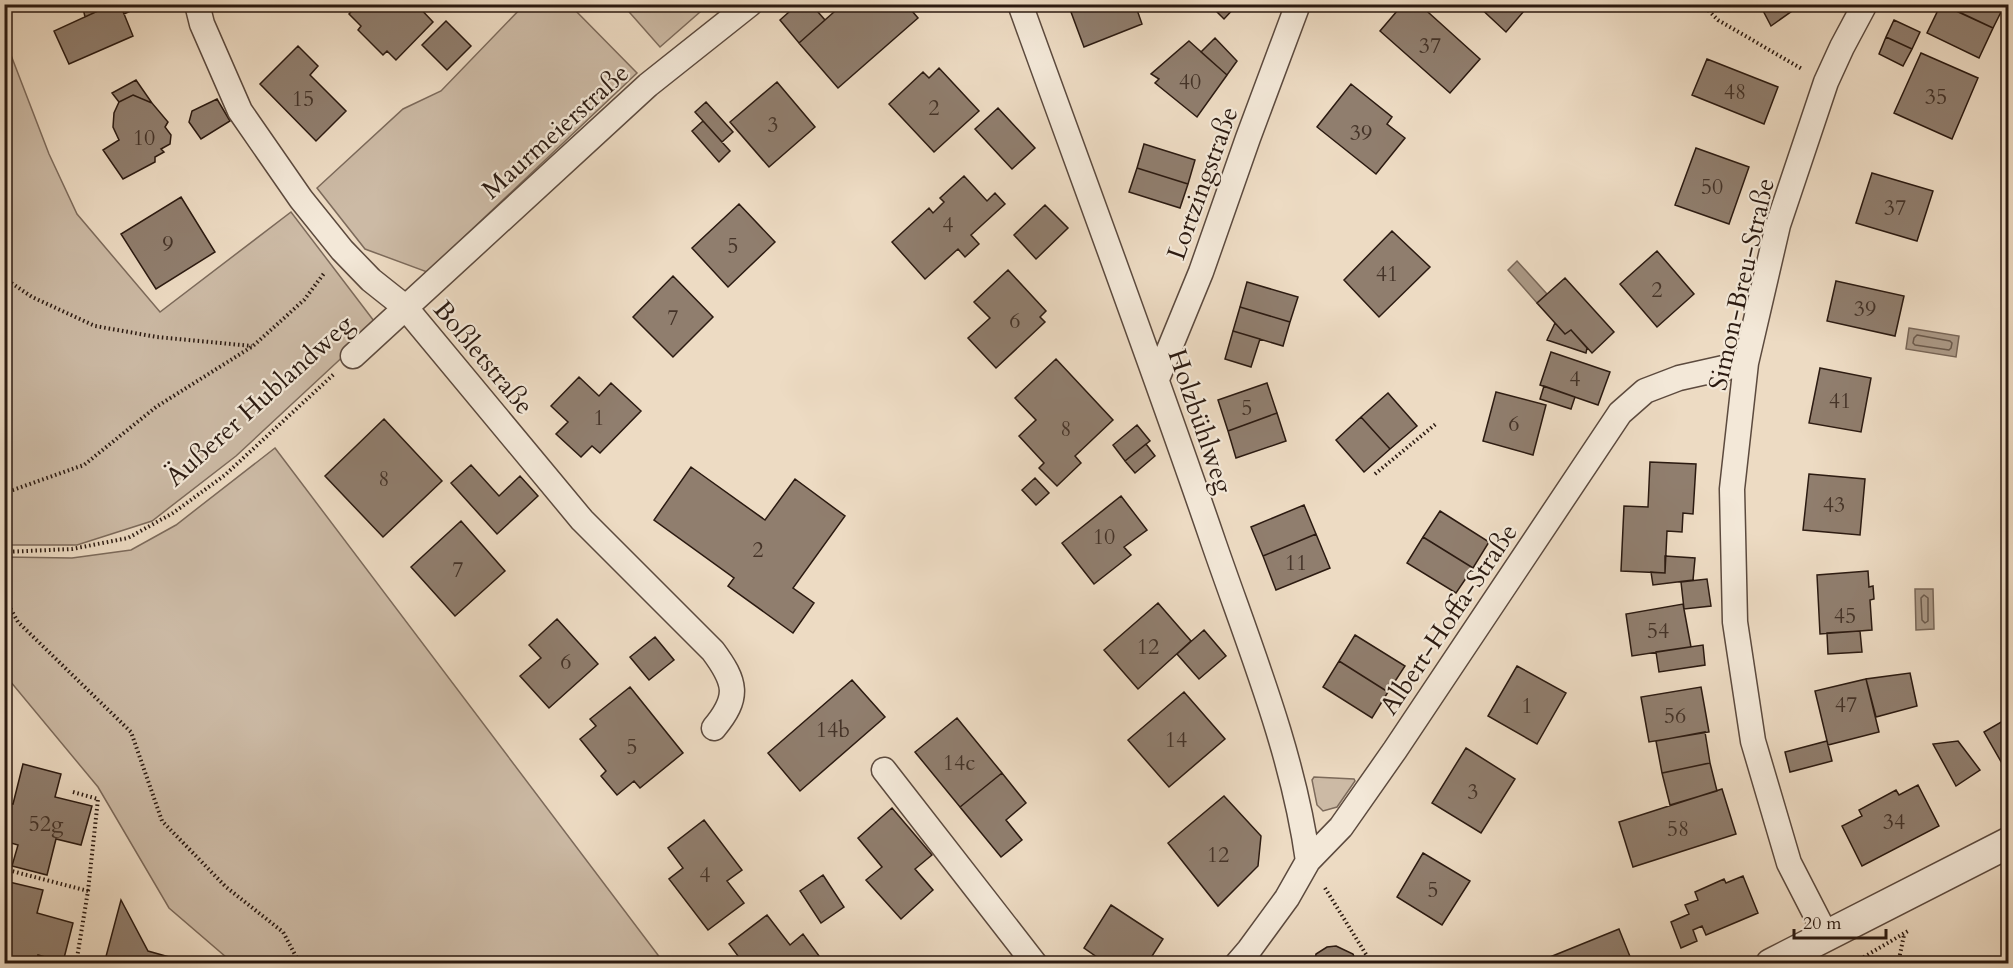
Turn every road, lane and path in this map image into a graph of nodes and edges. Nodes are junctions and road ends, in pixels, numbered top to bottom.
1 (197, 4) edge
2 (750, 4) edge
3 (1020, 4) edge
4 (1298, 4) edge
5 (1702, 4) edge
6 (1865, 4) edge
7 (1826, 82) junction
8 (342, 250) junction
9 (4, 278) edge
10 (405, 307) junction
11 (253, 346) junction
12 (353, 356) joint
13 (1746, 363) junction
14 (1157, 379) junction
15 (1437, 423) dead end
16 (1375, 474) dead end
17 (4, 493) edge
18 (4, 552) edge
19 (4, 597) edge
20 (714, 728) dead end
21 (884, 770) dead end
22 (73, 792) dead end
23 (2008, 843) edge
24 (1308, 861) junction
25 (4, 868) edge
26 (88, 891) junction
27 (1826, 935) junction
28 (76, 963) edge
29 (300, 963) edge
30 (1035, 963) edge
31 (1237, 963) edge
32 (1371, 963) edge
33 (1771, 963) edge
34 (1852, 963) edge
35 (1898, 963) edge

1 - 8 street, Boßletstraße
2 - 10 street, Maurmeierstraße
3 - 14 street, Holzbühlweg
4 - 14 street, Lortzingstraße
5 - 7 path
6 - 7 street, Simon-Breu-Straße
7 - 13 street, Simon-Breu-Straße
8 - 10 street, Boßletstraße
8 - 11 path
9 - 11 path
10 - 12 street, Äußerer Hublandweg
10 - 20 street, Boßletstraße
11 - 17 path
12 - 18 path, Äußerer Hublandweg
13 - 24 street, Albert-Hoffa-Straße
13 - 27 street, Simon-Breu-Straße
14 - 24 street, Holzbühlweg
15 - 16 path
19 - 29 path
21 - 30 street
22 - 26 path
23 - 27 street
24 - 31 street, Albert-Hoffa-Straße
24 - 32 path
25 - 26 path
26 - 28 path
27 - 33 street
34 - 35 path

